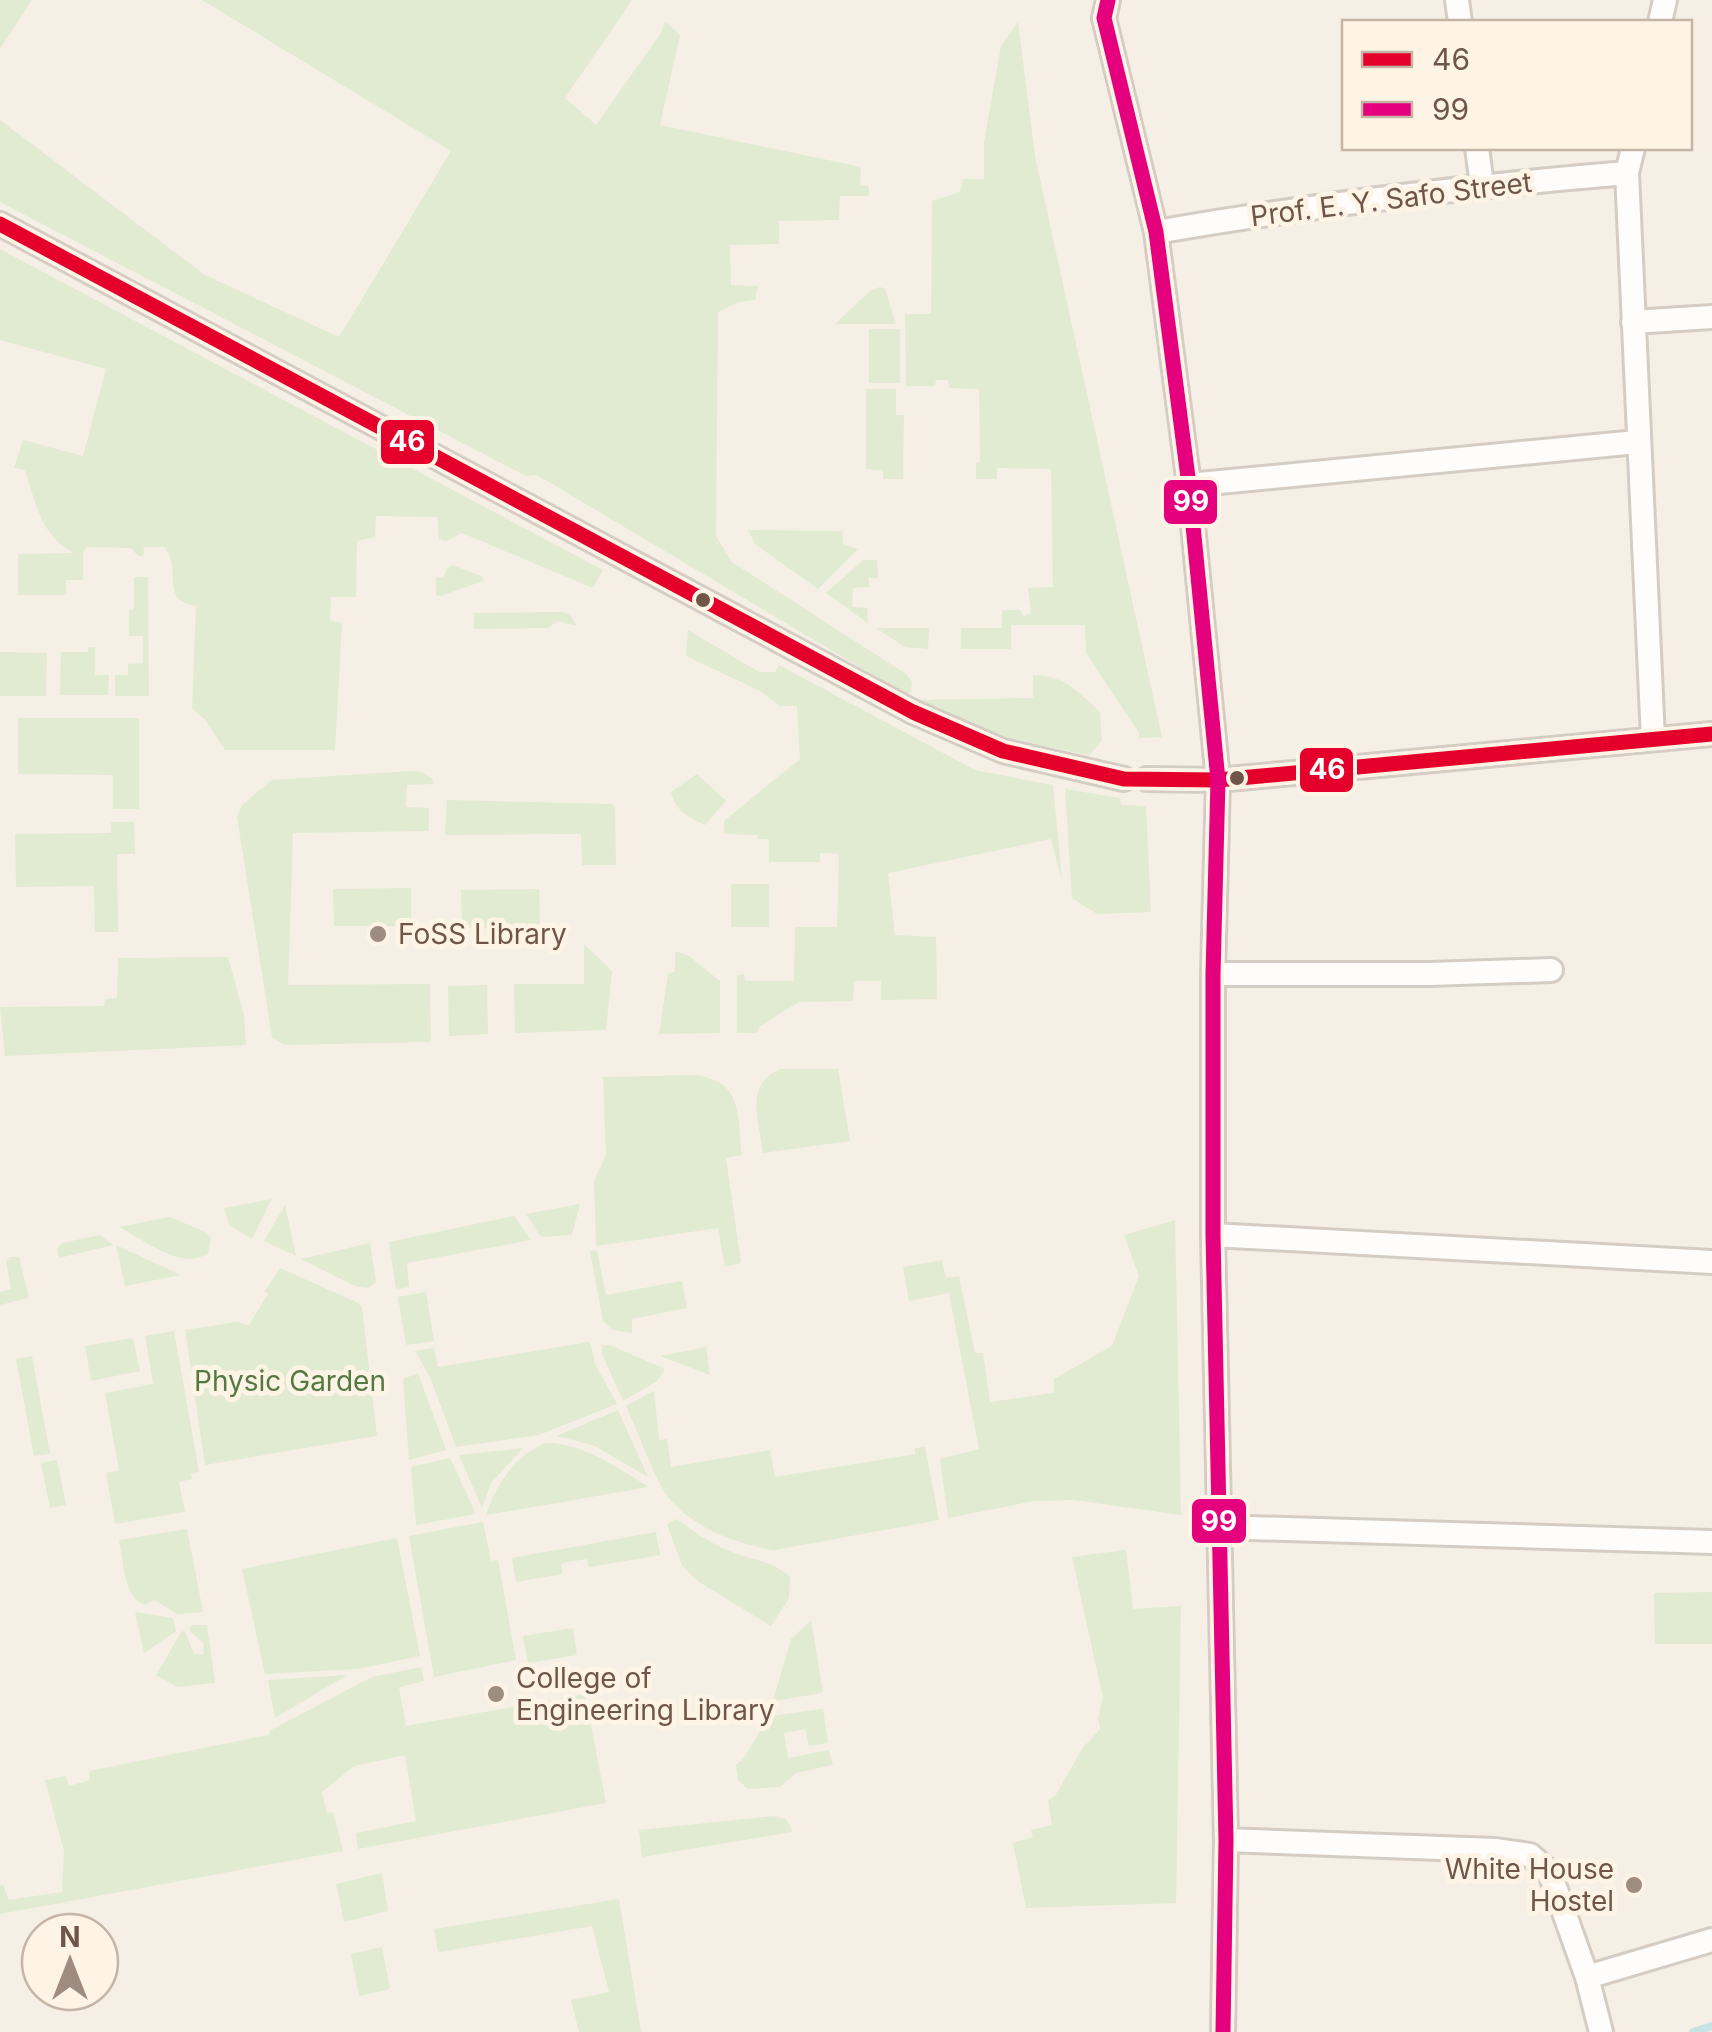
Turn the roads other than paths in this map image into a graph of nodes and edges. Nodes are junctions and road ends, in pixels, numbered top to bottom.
1 (1108, 0) edge
2 (1477, 150) edge
3 (1633, 150) edge
4 (1627, 173) junction
5 (1482, 185) junction
6 (0, 224) edge
7 (1156, 232) junction
8 (1712, 317) edge
9 (1633, 322) junction
10 (1638, 442) junction
11 (1189, 486) junction
12 (1712, 734) edge
13 (1652, 739) junction
14 (1218, 780) junction
15 (1551, 970) dead end
16 (1213, 974) junction
17 (1213, 1235) junction
18 (1712, 1262) edge
19 (1218, 1527) junction
20 (1712, 1542) edge
21 (1226, 1840) junction
22 (1712, 1940) edge
23 (1587, 1977) junction
24 (1223, 2032) edge
25 (1601, 2032) edge

1 - 7 street
2 - 5 street
3 - 4 street
4 - 5 street, Prof. E. Y. Safo Street
4 - 9 street
5 - 7 street, Prof. E. Y. Safo Street
6 - 14 street
7 - 11 street
8 - 9 street
9 - 10 street
10 - 11 street
10 - 13 street
11 - 14 street
12 - 13 street
13 - 14 street
14 - 16 street
15 - 16 street
16 - 17 street
17 - 18 street
17 - 19 street
19 - 20 street
19 - 21 street
21 - 23 street
21 - 24 street
22 - 23 street
23 - 25 street

